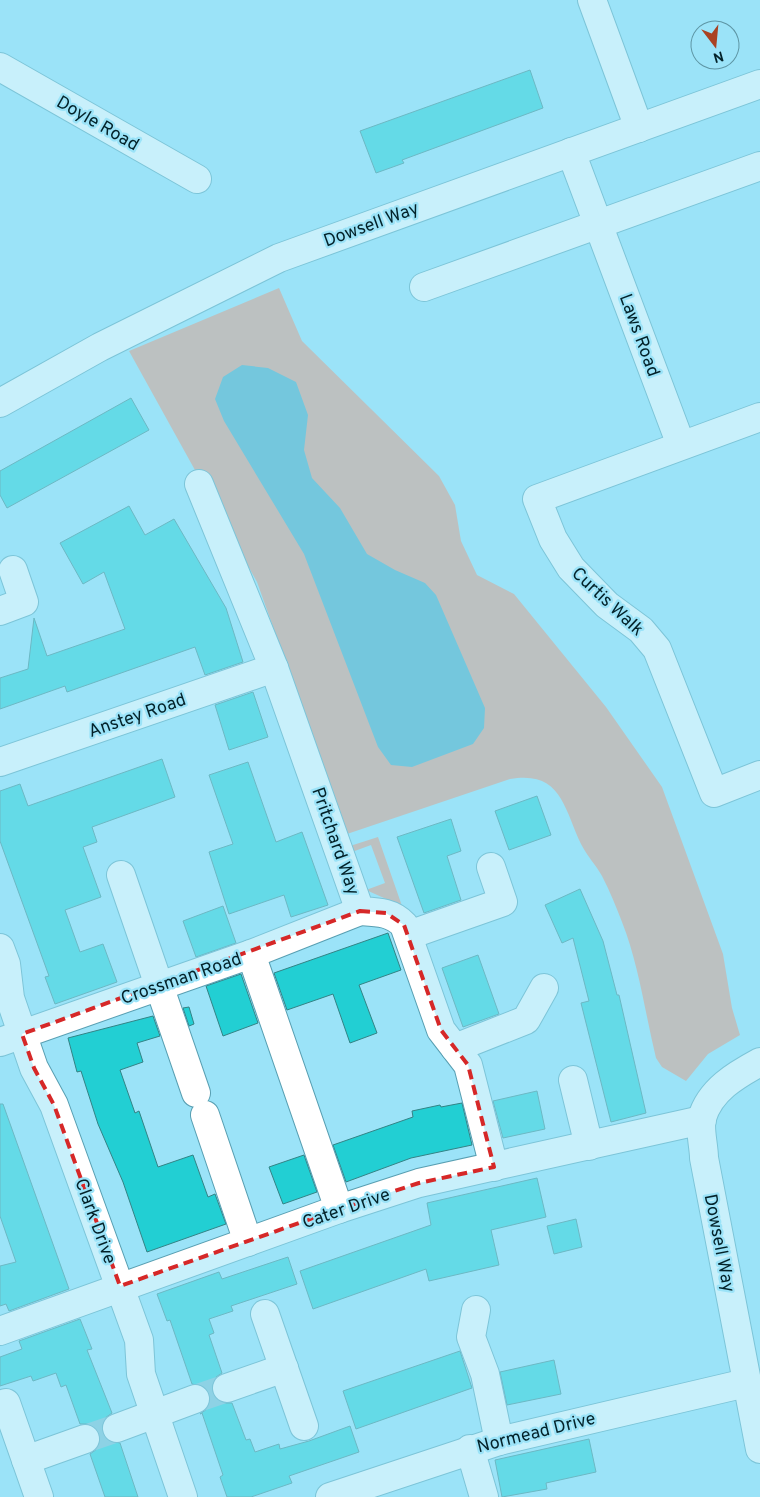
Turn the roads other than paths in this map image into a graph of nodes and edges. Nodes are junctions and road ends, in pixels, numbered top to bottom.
1 (592, 0) edge
2 (0, 67) edge
3 (760, 84) edge
4 (639, 128) junction
5 (571, 152) junction
6 (760, 166) edge
7 (197, 179) dead end
8 (599, 224) junction
9 (424, 287) dead end
10 (0, 403) edge
11 (760, 417) edge
12 (681, 445) junction
13 (199, 484) dead end
14 (13, 570) dead end
15 (0, 611) edge
16 (274, 668) junction
17 (0, 762) edge
18 (760, 775) edge
19 (491, 867) dead end
20 (121, 875) dead end
21 (360, 911) junction
22 (409, 935) junction
23 (0, 948) edge
24 (251, 954) junction
25 (158, 985) junction
26 (544, 988) dead end
27 (11, 1038) edge
28 (455, 1048) junction
29 (760, 1062) edge
30 (573, 1080) dead end
31 (702, 1120) junction
32 (589, 1146) junction
33 (494, 1167) junction
34 (340, 1209) junction
35 (248, 1242) junction
36 (120, 1286) junction
37 (476, 1310) dead end
38 (265, 1314) dead end
39 (0, 1331) edge
40 (284, 1368) junction
41 (746, 1383) junction
42 (227, 1388) tunnel mouth
43 (195, 1399) tunnel mouth
44 (6, 1403) dead end
45 (153, 1414) junction
46 (304, 1426) dead end
47 (117, 1428) tunnel mouth
48 (85, 1439) tunnel mouth
49 (499, 1441) junction
50 (470, 1449) junction
51 (760, 1449) edge
52 (26, 1460) junction
53 (39, 1497) edge
54 (183, 1497) edge
55 (330, 1497) edge
56 (484, 1497) edge

1 - 4 street
2 - 7 street, Doyle Road
3 - 4 street, Dowsell Way
4 - 5 street, Dowsell Way
5 - 8 street, Laws Road
5 - 10 street, Dowsell Way
6 - 8 street
8 - 9 street
8 - 12 street, Laws Road
11 - 12 street, Curtis Walk
12 - 18 street, Curtis Walk
13 - 16 street, Pritchard Way
14 - 15 street
16 - 17 street, Anstey Road
16 - 21 street, Pritchard Way
19 - 22 street
20 - 25 street
21 - 22 street, Pritchard Way
21 - 24 street, Crossman Road
22 - 28 street, Pritchard Way
23 - 27 street, Clark Drive
24 - 25 street, Crossman Road
24 - 34 street
25 - 27 street, Crossman Road
25 - 35 street
26 - 28 street
27 - 36 street, Clark Drive
28 - 33 street, Pritchard Way
29 - 31 street, Dowsell Way
30 - 32 street
31 - 32 street, Cater Drive
31 - 41 street, Dowsell Way
32 - 33 street, Cater Drive
33 - 34 street, Cater Drive
34 - 35 street, Cater Drive
35 - 36 street, Cater Drive
36 - 39 street, Cater Drive
36 - 45 street, Clark Drive
37 - 49 street
38 - 40 street
40 - 42 street
40 - 46 street
41 - 49 street, Normead Drive
41 - 51 street, Dowsell Way
43 - 45 street
44 - 52 street
45 - 47 street
45 - 54 street, Clark Drive
48 - 52 street
49 - 50 street, Normead Drive
50 - 55 street, Normead Drive
50 - 56 street
52 - 53 street

